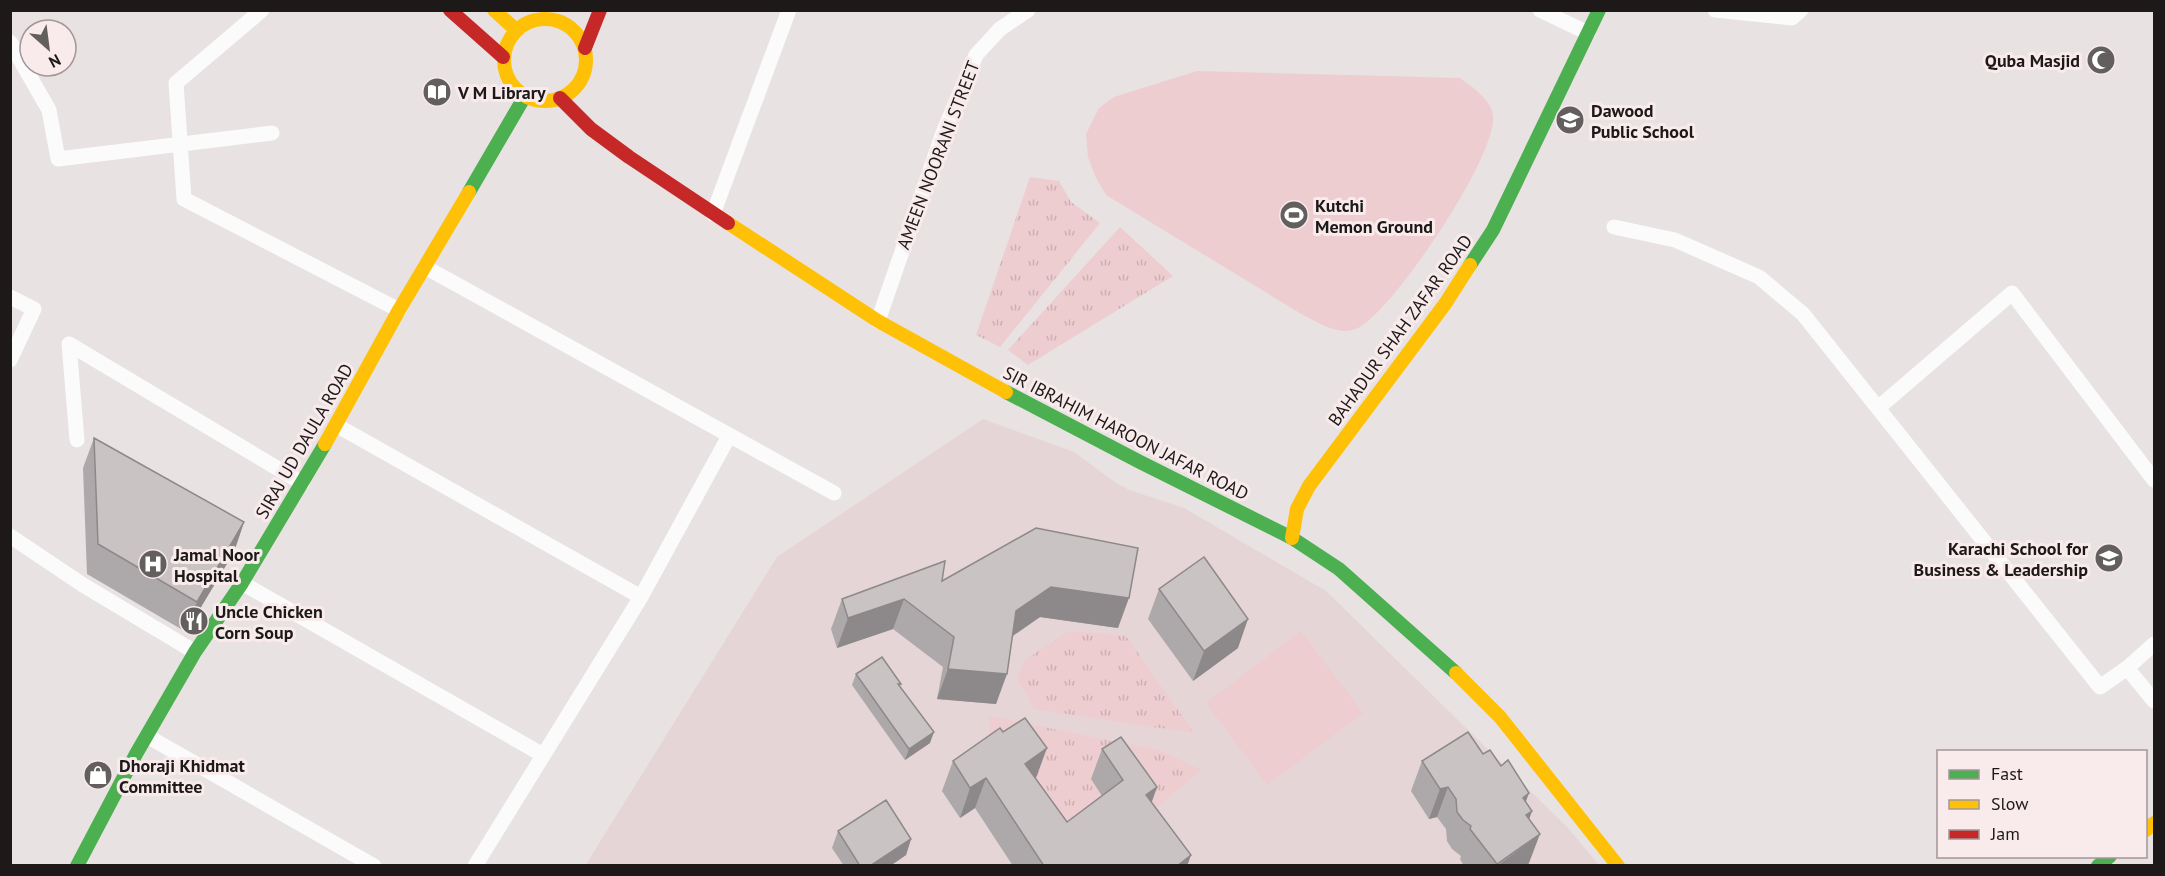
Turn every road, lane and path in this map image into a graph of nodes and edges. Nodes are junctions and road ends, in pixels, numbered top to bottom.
1 (262, 10) edge
2 (450, 10) edge
3 (494, 10) edge
4 (600, 10) edge
5 (789, 10) edge
6 (1028, 10) edge
7 (1540, 10) edge
8 (1599, 10) edge
9 (1715, 10) edge
10 (1801, 10) edge
11 (566, 16) edge
12 (516, 29) junction
13 (1588, 33) junction
14 (10, 42) edge
15 (585, 48) junction
16 (503, 57) junction
17 (525, 96) junction
18 (560, 98) junction
19 (272, 133) dead end
20 (180, 144) junction
21 (713, 214) junction
22 (1614, 227) dead end
23 (425, 267) junction
24 (10, 297) edge
25 (399, 310) junction
26 (878, 321) junction
27 (10, 360) edge
28 (1878, 408) junction
29 (336, 425) junction
30 (729, 436) junction
31 (77, 440) dead end
32 (2154, 480) edge
33 (302, 483) junction
34 (834, 494) dead end
35 (10, 536) edge
36 (1292, 538) junction
37 (242, 582) junction
38 (641, 597) junction
39 (2154, 644) edge
40 (195, 652) junction
41 (2127, 668) junction
42 (2154, 700) edge
43 (147, 736) junction
44 (543, 755) junction
45 (77, 866) edge
46 (374, 866) edge
47 (475, 866) edge
48 (1618, 866) edge

1 - 20 street
2 - 16 street
3 - 12 street
4 - 15 street
5 - 21 street
6 - 26 street, AMEEN NOORANI STREET
7 - 13 street
8 - 13 street, BAHADUR SHAH ZAFAR ROAD
9 - 10 street
11 - 12 street
11 - 15 street
12 - 16 street
13 - 36 street, BAHADUR SHAH ZAFAR ROAD
14 - 20 street
15 - 18 street
16 - 17 street
17 - 18 street
17 - 23 street, SIRAJ UD DAULA ROAD
18 - 21 street, SIR IBRAHIM HAROON JAFAR ROAD
19 - 20 street
20 - 25 street
21 - 26 street, SIR IBRAHIM HAROON JAFAR ROAD
22 - 28 street
23 - 25 street, SIRAJ UD DAULA ROAD
23 - 30 street
24 - 27 street
25 - 29 street, SIRAJ UD DAULA ROAD
26 - 36 street, SIR IBRAHIM HAROON JAFAR ROAD
28 - 32 street
28 - 41 street
29 - 33 street, SIRAJ UD DAULA ROAD
29 - 38 street
30 - 34 street
30 - 38 street
31 - 33 street
33 - 37 street, SIRAJ UD DAULA ROAD
35 - 40 street
36 - 48 street, SIR IBRAHIM HAROON JAFAR ROAD
37 - 40 street, SIRAJ UD DAULA ROAD
37 - 44 street
38 - 44 street
39 - 41 street
40 - 43 street, SIRAJ UD DAULA ROAD
41 - 42 street
43 - 45 street, SIRAJ UD DAULA ROAD
43 - 46 street
44 - 47 street

